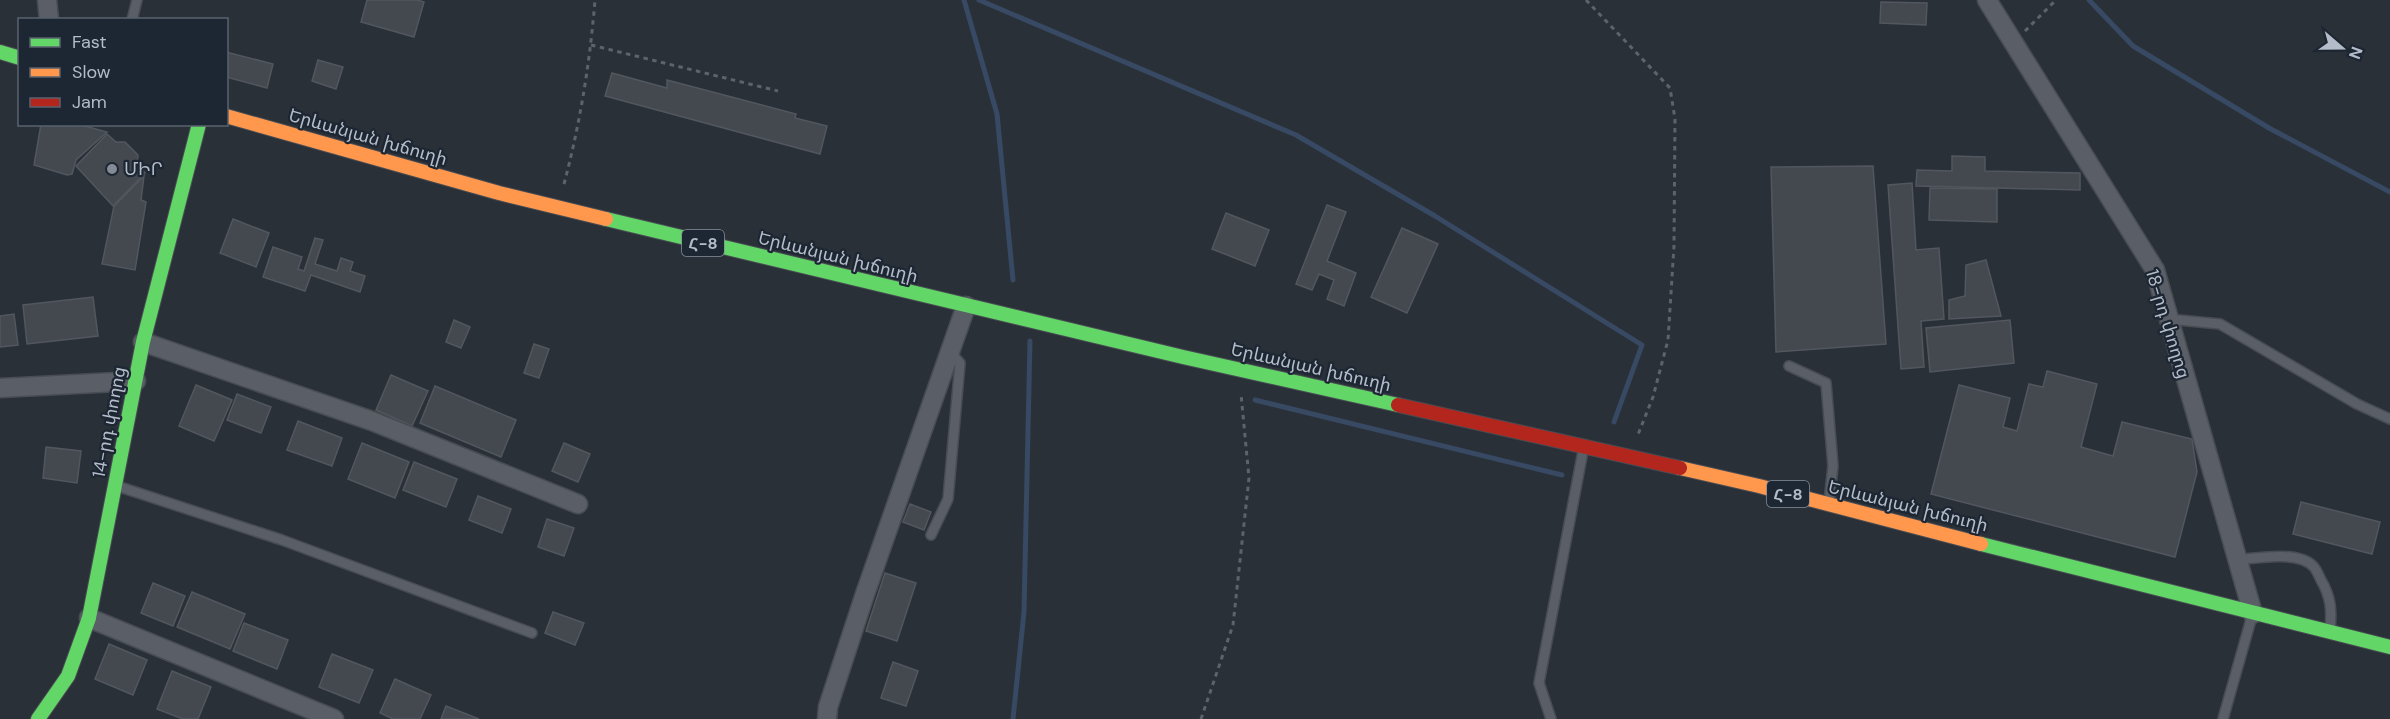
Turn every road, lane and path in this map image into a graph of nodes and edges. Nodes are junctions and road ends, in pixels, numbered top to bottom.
1 (47, 0) edge
2 (137, 0) edge
3 (595, 0) edge
4 (1586, 0) edge
5 (1987, 0) edge
6 (2056, 0) edge
7 (49, 18) edge
8 (132, 18) edge
9 (2013, 43) junction
10 (591, 45) junction
11 (0, 52) edge
12 (18, 57) edge
13 (778, 91) dead end
14 (228, 117) edge
15 (198, 126) edge
16 (558, 206) junction
17 (966, 306) junction
18 (2168, 319) junction
19 (143, 342) junction
20 (950, 352) junction
21 (1789, 366) dead end
22 (1239, 369) junction
23 (136, 381) junction
24 (0, 388) edge
25 (2390, 419) edge
26 (1584, 448) junction
27 (1628, 458) junction
28 (115, 485) junction
29 (578, 504) dead end
30 (1829, 505) junction
31 (930, 535) dead end
32 (2236, 560) junction
33 (2253, 614) junction
34 (89, 618) junction
35 (532, 633) dead end
36 (2330, 633) junction
37 (2390, 647) edge
38 (38, 719) edge
39 (333, 719) edge
40 (827, 719) edge
41 (1201, 719) edge
42 (1551, 719) edge
43 (2223, 719) edge

1 - 7 street
2 - 8 lane
3 - 10 path
4 - 27 path
5 - 9 street, 18-րդ փողոց
6 - 9 path
9 - 18 street, 18-րդ փողոց
10 - 13 path
10 - 16 path
11 - 12 main road
14 - 16 main road, Երևանյան խճուղի / Հ-8
15 - 19 main road, 14-րդ փողոց
16 - 17 main road, Երևանյան խճուղի / Հ-8
17 - 20 street
17 - 22 main road, Երևանյան խճուղի / Հ-8
18 - 25 lane
18 - 32 street, 18-րդ փողոց
19 - 23 main road, 14-րդ փողոց
19 - 29 street
20 - 31 lane
20 - 40 street
21 - 30 lane
22 - 26 main road, Երևանյան խճուղի / Հ-8
22 - 41 path
23 - 24 street
23 - 28 main road, 14-րդ փողոց
26 - 27 main road, Երևանյան խճուղի / Հ-8
26 - 42 lane
27 - 30 main road, Երևանյան խճուղի / Հ-8
28 - 34 main road, 14-րդ փողոց
28 - 35 lane
30 - 33 main road, Երևանյան խճուղի / Հ-8
32 - 33 street, 18-րդ փողոց
32 - 36 lane
33 - 36 main road, Երևանյան խճուղի / Հ-8
33 - 43 lane
34 - 38 main road, 14-րդ փողոց
34 - 39 street
36 - 37 main road, Երևանյան խճուղի / Հ-8

